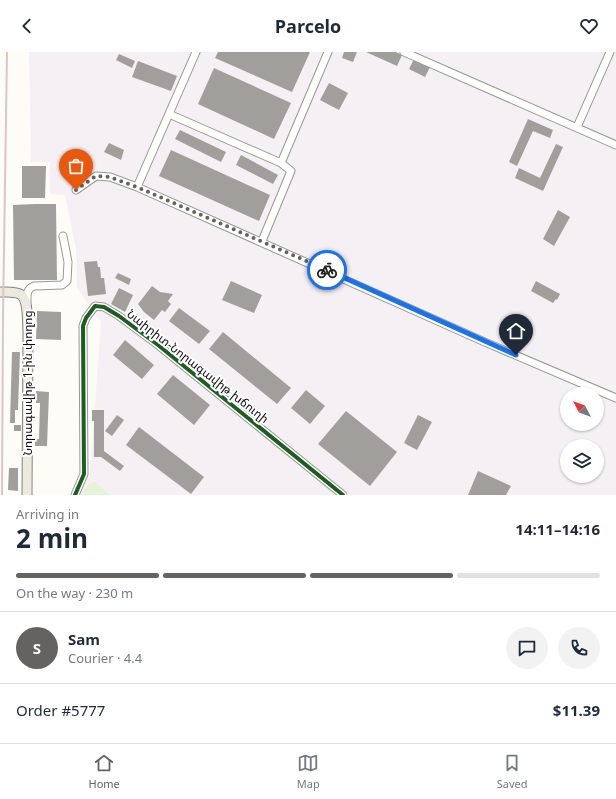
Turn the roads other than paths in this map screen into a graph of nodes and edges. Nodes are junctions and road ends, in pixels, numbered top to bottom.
1 (196, 52) edge
2 (328, 52) edge
3 (404, 52) edge
4 (610, 52) edge
5 (169, 114) junction
6 (577, 127) junction
7 (616, 145) edge
8 (280, 163) junction
9 (137, 187) junction
10 (76, 190) dead end
11 (63, 236) dead end
12 (262, 241) junction
13 (0, 292) edge
14 (26, 305) junction
15 (616, 398) edge
16 (27, 495) edge
17 (75, 495) edge
18 (343, 495) edge

1 - 5 street
2 - 8 street
3 - 6 street
4 - 6 street
5 - 8 street
5 - 9 street
6 - 7 street
8 - 12 street
9 - 10 street
9 - 12 street
11 - 14 street
12 - 15 street
13 - 14 main road, Նորագավիթ 1-ին փողոց
14 - 16 main road, Նորագավիթ 1-ին փողոց
17 - 18 street, Նաիրիտ-Նորագավիթ խճուղի

